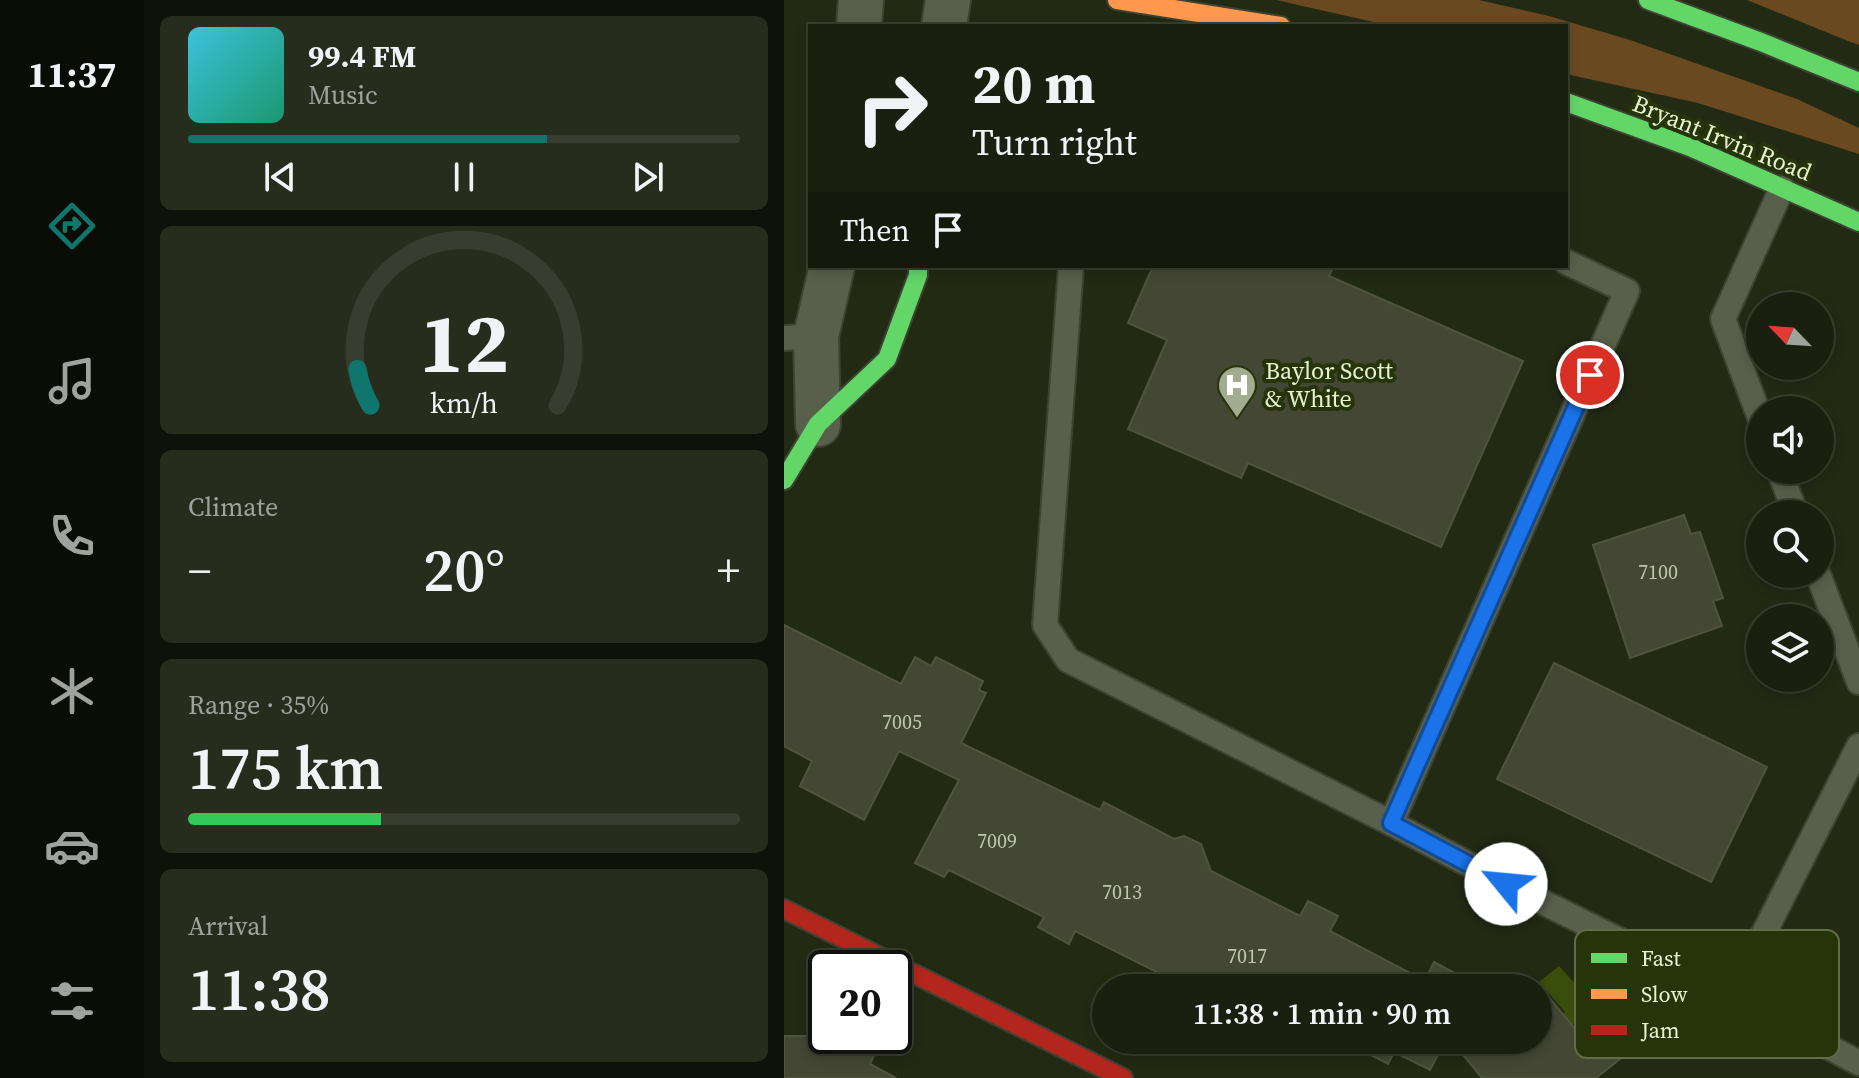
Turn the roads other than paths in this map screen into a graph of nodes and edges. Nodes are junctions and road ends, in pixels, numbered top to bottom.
1 (861, 0) edge
2 (948, 0) edge
3 (1117, 0) edge
4 (1648, 0) edge
5 (859, 24) edge
6 (944, 24) edge
7 (1268, 24) edge
8 (1859, 82) edge
9 (1568, 103) edge
10 (1782, 188) junction
11 (1859, 222) edge
12 (1568, 263) edge
13 (831, 268) edge
14 (918, 268) edge
15 (1071, 268) edge
16 (800, 337) edge
17 (1752, 396) edge
18 (818, 424) junction
19 (784, 480) edge
20 (1823, 588) edge
21 (1859, 682) edge
22 (1859, 746) edge
23 (1391, 823) junction
24 (784, 909) edge
25 (1599, 930) edge
26 (1766, 930) edge
27 (1839, 1052) edge
28 (1859, 1063) edge
29 (1123, 1078) edge

1 - 5 street
2 - 6 street
3 - 7 main road
4 - 8 main road
9 - 10 main road, Bryant Irvin Road
10 - 11 main road, Bryant Irvin Road
10 - 17 lane
12 - 23 lane
13 - 16 street
14 - 18 main road
15 - 23 lane
16 - 18 street
18 - 19 main road
20 - 21 lane
22 - 26 lane
23 - 25 lane
24 - 29 main road
27 - 28 lane

